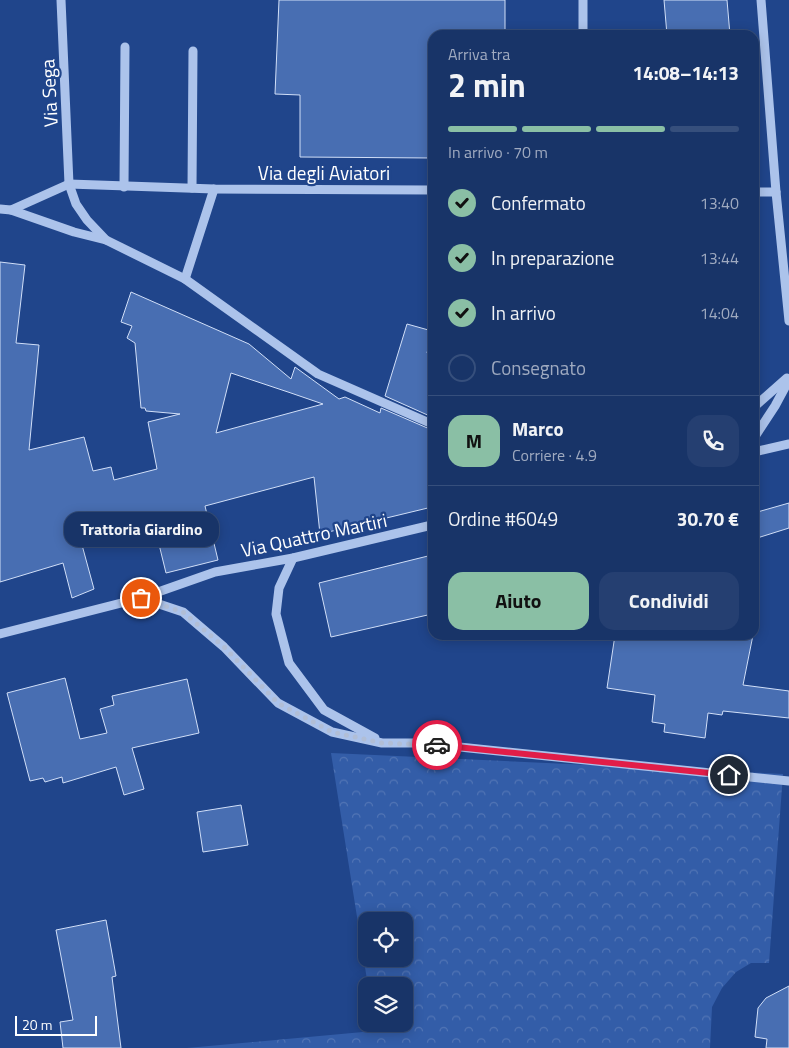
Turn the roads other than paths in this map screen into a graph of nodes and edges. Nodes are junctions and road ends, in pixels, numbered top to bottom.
1 (61, 0) edge
2 (583, 0) edge
3 (761, 0) edge
4 (583, 30) edge
5 (125, 47) dead end
6 (193, 51) dead end
7 (70, 184) junction
8 (124, 187) junction
9 (192, 188) junction
10 (214, 189) junction
11 (428, 190) edge
12 (759, 192) edge
13 (776, 192) junction
14 (0, 209) edge
15 (11, 210) junction
16 (106, 240) junction
17 (185, 279) junction
18 (789, 321) edge
19 (789, 376) edge
20 (789, 380) edge
21 (759, 403) edge
22 (428, 422) edge
23 (759, 431) edge
24 (789, 444) edge
25 (759, 451) edge
26 (428, 526) edge
27 (293, 558) junction
28 (141, 598) junction
29 (0, 634) edge
30 (382, 743) junction
31 (789, 781) edge

1 - 7 street, Via Sega
2 - 4 street
3 - 13 street
5 - 8 street
6 - 9 street
7 - 8 street, Via degli Aviatori
7 - 15 street
7 - 16 street, Via Sega
8 - 9 street, Via degli Aviatori
9 - 10 street, Via degli Aviatori
10 - 11 street, Via degli Aviatori
10 - 17 street
12 - 13 street
13 - 18 street
14 - 15 street
15 - 16 street
16 - 17 street
17 - 22 street
19 - 21 street
20 - 23 street
24 - 25 street
26 - 27 street, Via Quattro Martiri
27 - 28 street, Via Quattro Martiri
27 - 30 street
28 - 29 street, Via Quattro Martiri
28 - 30 street
30 - 31 street

